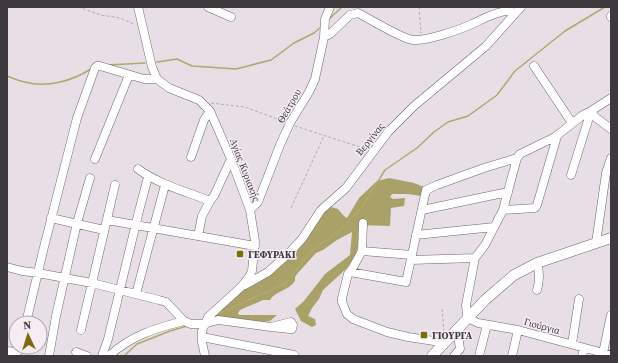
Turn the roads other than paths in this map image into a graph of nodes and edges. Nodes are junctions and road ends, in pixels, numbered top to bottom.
1 (138, 7) edge
2 (208, 7) edge
3 (330, 7) edge
4 (521, 7) edge
5 (515, 14) junction
6 (231, 17) dead end
7 (324, 37) junction
8 (534, 66) dead end
9 (129, 75) junction
10 (157, 78) junction
11 (611, 98) edge
12 (210, 111) junction
13 (591, 111) junction
14 (572, 123) junction
15 (611, 129) edge
16 (555, 137) junction
17 (191, 157) dead end
18 (517, 158) junction
19 (611, 158) edge
20 (95, 159) dead end
21 (232, 159) junction
22 (138, 169) dead end
23 (572, 174) dead end
24 (148, 177) junction
25 (90, 178) dead end
26 (115, 185) dead end
27 (165, 185) junction
28 (508, 192) junction
29 (210, 200) junction
30 (250, 210) junction
31 (422, 210) junction
32 (503, 210) junction
33 (51, 218) junction
34 (106, 220) junction
35 (77, 223) junction
36 (362, 223) dead end
37 (136, 225) junction
38 (494, 227) junction
39 (154, 228) junction
40 (104, 230) junction
41 (416, 235) junction
42 (198, 236) junction
43 (611, 238) edge
44 (596, 243) junction
45 (255, 246) junction
46 (362, 251) junction
47 (411, 257) junction
48 (475, 258) junction
49 (537, 263) junction
50 (7, 267) edge
51 (38, 272) junction
52 (350, 272) junction
53 (65, 278) junction
54 (92, 283) junction
55 (241, 287) junction
56 (120, 290) junction
57 (537, 290) dead end
58 (136, 294) junction
59 (579, 299) dead end
60 (28, 315) edge
61 (611, 316) edge
62 (469, 317) junction
63 (184, 321) junction
64 (204, 324) junction
65 (487, 325) junction
66 (270, 327) dead end
67 (457, 329) junction
68 (81, 330) dead end
69 (518, 330) junction
70 (202, 337) junction
71 (446, 341) junction
72 (572, 344) junction
73 (76, 352) dead end
74 (583, 352) edge
75 (607, 354) edge
76 (294, 355) dead end
77 (49, 356) edge
78 (87, 356) edge
79 (102, 356) edge
80 (109, 356) edge
81 (205, 356) edge
82 (432, 356) edge
83 (454, 356) edge
84 (480, 356) edge
85 (512, 356) edge

1 - 10 street
2 - 6 street
3 - 7 street, Θεάτρου
4 - 5 street, Βεργίνας
5 - 7 street
5 - 55 street, Βεργίνας
7 - 30 street, Θεάτρου
8 - 14 street
9 - 10 street
9 - 20 street
9 - 33 street
10 - 12 street, Αγίας Κυριακής
11 - 13 street
12 - 17 street
12 - 21 street, Αγίας Κυριακής
13 - 14 street
13 - 15 street
13 - 23 street
14 - 16 street
16 - 18 street
16 - 32 street
18 - 28 street
18 - 31 street
19 - 44 street
21 - 29 street
21 - 30 street, Αγίας Κυριακής
22 - 24 street
24 - 27 street
24 - 37 street
25 - 35 street
26 - 34 street
27 - 29 street
27 - 39 street
28 - 31 street
28 - 32 street
29 - 42 street
30 - 45 street, Αγίας Κυριακής
31 - 41 street
32 - 38 street
33 - 35 street
33 - 51 street
34 - 37 street
34 - 40 street
35 - 40 street
35 - 53 street
36 - 46 street
37 - 39 street
37 - 56 street
38 - 41 street
38 - 48 street
39 - 42 street
39 - 58 street
40 - 54 street
41 - 47 street
42 - 45 street
43 - 44 main road
44 - 49 main road
45 - 55 street, Αγίας Κυριακής
46 - 47 street
46 - 52 street
47 - 48 street
47 - 52 street
48 - 62 street
49 - 57 street
49 - 62 main road
50 - 51 street
51 - 53 street
51 - 60 street
52 - 71 street
53 - 54 street
53 - 77 street
54 - 56 street
54 - 68 street
55 - 64 street, Αγίας Κυριακής
56 - 58 street
56 - 79 street
58 - 63 street
59 - 72 street
61 - 75 street
62 - 65 street, Γιούργια
62 - 67 main road
63 - 64 street
63 - 80 street
64 - 66 street
64 - 70 street, Αγίας Κυριακής
65 - 69 street, Γιούργια
65 - 84 street
67 - 71 main road
67 - 83 street
69 - 72 street, Γιούργια
69 - 85 street
70 - 76 street
70 - 81 street, Αγίας Κυριακής
71 - 82 main road
72 - 74 street, Γιούργια
73 - 78 street
74 - 75 street, Γιούργια

